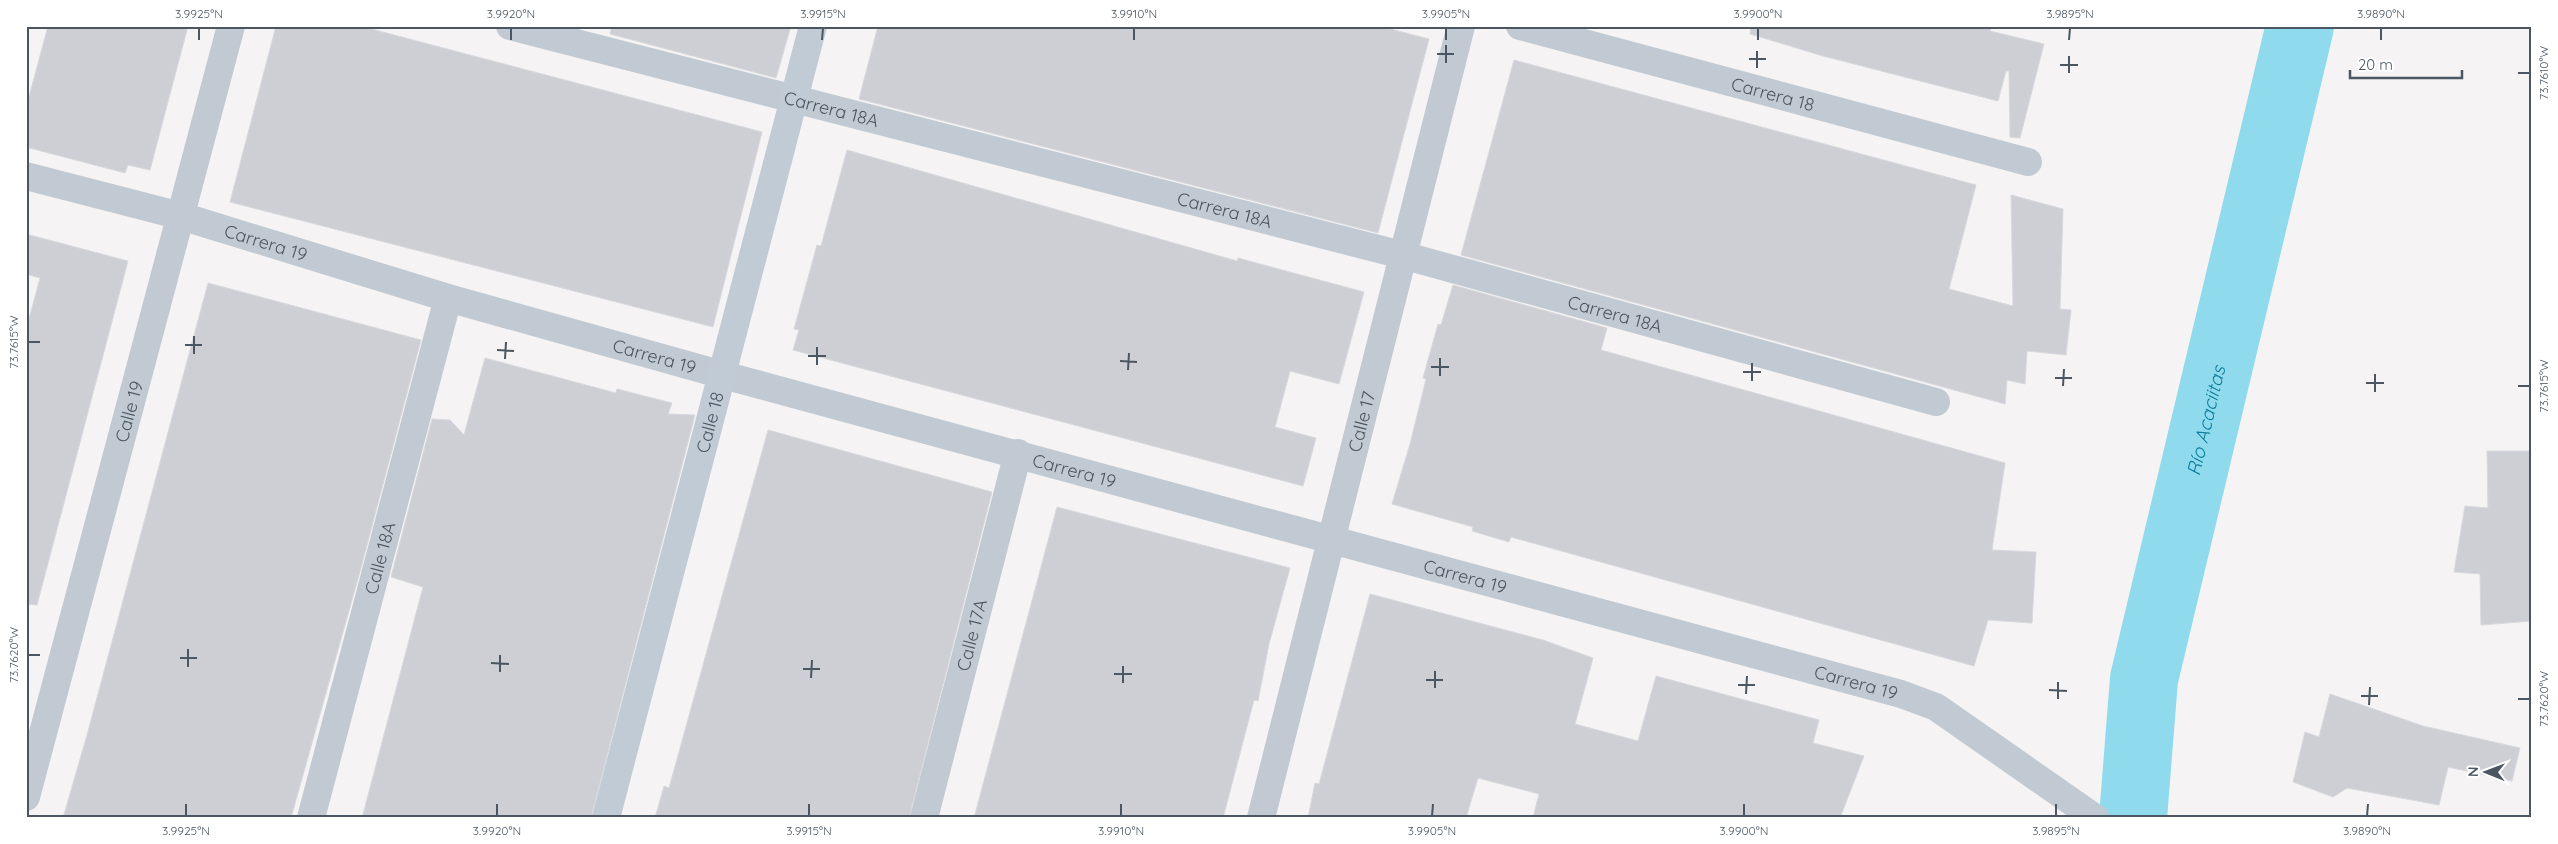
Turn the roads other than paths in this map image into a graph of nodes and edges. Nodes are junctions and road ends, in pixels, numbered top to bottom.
1 (231, 26) edge
2 (510, 26) edge
3 (813, 26) edge
4 (1461, 26) edge
5 (1520, 26) edge
6 (794, 98) junction
7 (2028, 162) dead end
8 (26, 176) edge
9 (181, 216) junction
10 (1402, 255) junction
11 (448, 298) junction
12 (723, 375) junction
13 (1936, 402) dead end
14 (1018, 453) junction
15 (1330, 538) junction
16 (26, 797) edge
17 (311, 818) edge
18 (606, 818) edge
19 (924, 818) edge
20 (1261, 818) edge
21 (2095, 818) edge

1 - 9 street, Calle 19
2 - 6 street, Carrera 18A
3 - 6 street, Calle 18
4 - 10 street, Calle 17
5 - 7 street, Carrera 18
6 - 10 street, Carrera 18A
6 - 12 street, Calle 18
8 - 9 street, Carrera 19
9 - 11 street, Carrera 19
9 - 16 street, Calle 19
10 - 13 street, Carrera 18A
10 - 15 street, Calle 17
11 - 12 street, Carrera 19
11 - 17 street, Calle 18A
12 - 14 street, Carrera 19
12 - 18 street, Calle 18
14 - 15 street, Carrera 19
14 - 19 street, Calle 17A
15 - 20 street, Calle 17
15 - 21 street, Carrera 19

